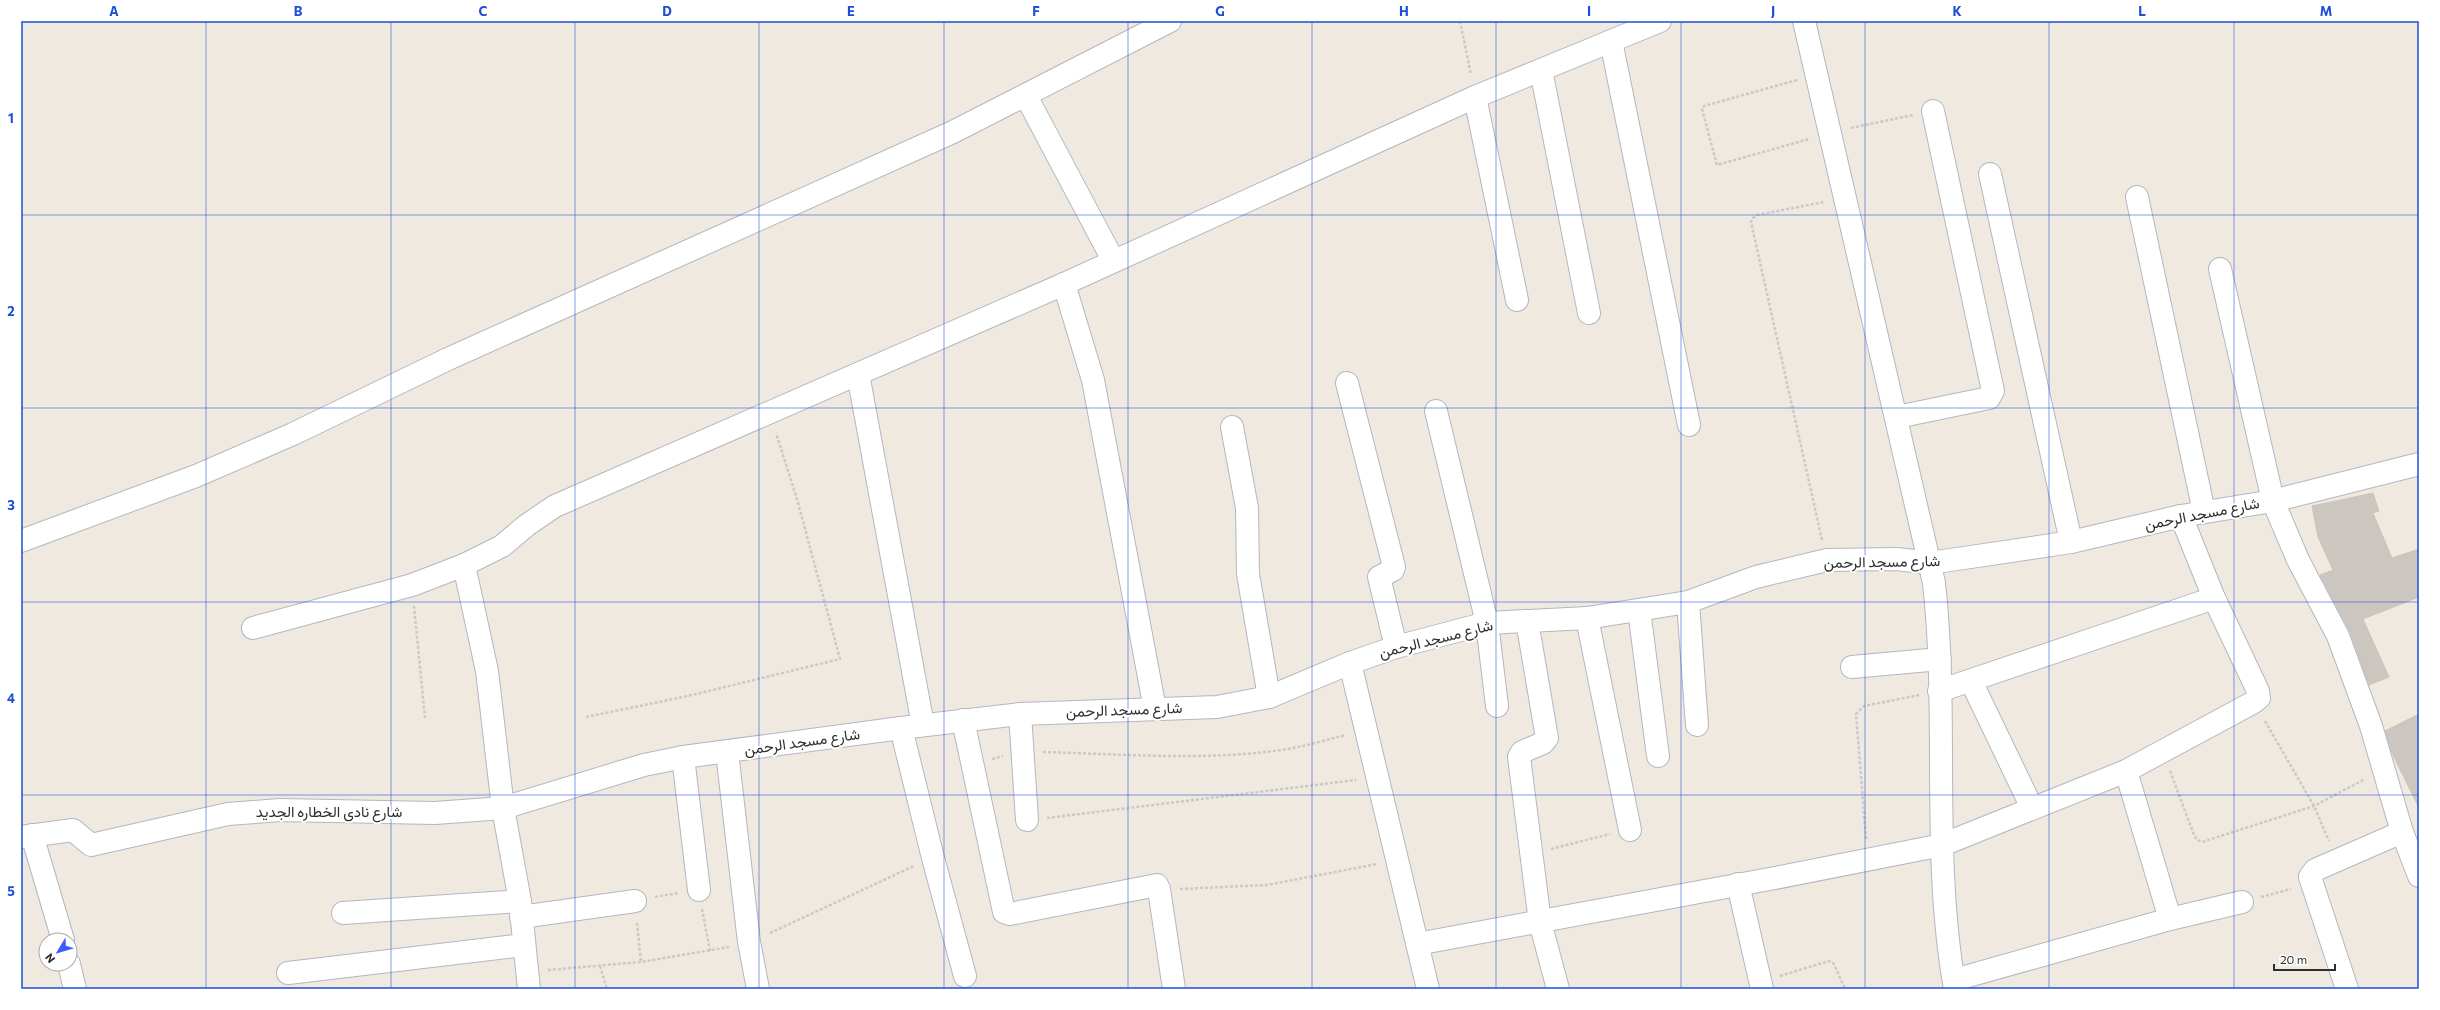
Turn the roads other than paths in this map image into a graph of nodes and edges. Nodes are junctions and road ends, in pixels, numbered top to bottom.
1 (1170, 21) edge
2 (1660, 21) edge
3 (1804, 21) edge
4 (1611, 40) junction
5 (1541, 70) junction
6 (1026, 96) junction
7 (1475, 97) junction
8 (1933, 110) road end
9 (1990, 174) dead end
10 (2137, 197) dead end
11 (1113, 260) junction
12 (2220, 269) dead end
13 (1064, 284) junction
14 (1517, 300) dead end
15 (1589, 313) dead end
16 (858, 374) junction
17 (1346, 383) dead end
18 (1436, 411) dead end
19 (1897, 417) junction
20 (1689, 425) dead end
21 (1232, 426) dead end
22 (2419, 464) edge
23 (2273, 501) junction
24 (2204, 512) junction
25 (2181, 516) junction
26 (21, 541) edge
27 (2071, 542) junction
28 (1930, 563) junction
29 (464, 565) junction
30 (2214, 598) junction
31 (1688, 602) junction
32 (1639, 610) junction
33 (1587, 618) junction
34 (1526, 621) junction
35 (1487, 623) junction
36 (253, 628) dead end
37 (1396, 647) junction
38 (1940, 659) junction
39 (1350, 663) junction
40 (1852, 667) dead end
41 (1971, 681) junction
42 (1939, 691) junction
43 (1269, 697) junction
44 (1497, 706) dead end
45 (1155, 709) junction
46 (1020, 714) junction
47 (964, 720) junction
48 (923, 725) junction
49 (1697, 725) dead end
50 (901, 728) junction
51 (727, 752) junction
52 (1658, 756) dead end
53 (683, 757) junction
54 (2126, 771) junction
55 (503, 808) junction
56 (2032, 808) junction
57 (1027, 820) road end
58 (1630, 830) road end
59 (26, 836) edge
60 (2410, 842) edge
61 (1942, 845) junction
62 (2419, 876) edge
63 (1738, 884) junction
64 (699, 890) road end
65 (635, 901) road end
66 (2242, 902) road end
67 (521, 909) junction
68 (343, 913) dead end
69 (2170, 919) junction
70 (1540, 922) junction
71 (60, 932) edge
72 (1417, 944) junction
73 (524, 945) junction
74 (71, 972) edge
75 (288, 973) dead end
76 (965, 976) dead end
77 (528, 980) edge
78 (1955, 985) edge
79 (1761, 986) edge
80 (75, 989) edge
81 (758, 989) edge
82 (1174, 989) edge
83 (1428, 989) edge
84 (1558, 989) edge
85 (2347, 989) edge

1 - 6 street
2 - 4 street
3 - 19 street
4 - 5 street
4 - 20 street
5 - 7 street
5 - 15 street
6 - 11 street
6 - 26 street
7 - 11 street
7 - 14 street
8 - 19 street
9 - 27 street
10 - 24 street
11 - 13 street
12 - 23 street
13 - 16 street
13 - 45 street
16 - 29 street
16 - 48 street
17 - 37 street
18 - 35 street
19 - 28 street
21 - 43 street
22 - 23 street, شارع مسجد الرحمن
23 - 24 street, شارع مسجد الرحمن
23 - 60 street
24 - 25 street, شارع مسجد الرحمن
25 - 27 street, شارع مسجد الرحمن
25 - 30 street
27 - 28 street, شارع مسجد الرحمن
28 - 31 street, شارع مسجد الرحمن
28 - 38 street
29 - 36 street
29 - 55 street
30 - 41 street
30 - 54 street
31 - 32 street, شارع مسجد الرحمن
31 - 49 street
32 - 33 street, شارع مسجد الرحمن
32 - 52 street
33 - 34 street, شارع مسجد الرحمن
33 - 58 street
34 - 35 street, شارع مسجد الرحمن
34 - 70 street
35 - 37 street, شارع مسجد الرحمن
35 - 44 street
37 - 39 street, شارع مسجد الرحمن
38 - 40 street
38 - 42 street
39 - 43 street, شارع مسجد الرحمن
39 - 72 street
41 - 42 street
41 - 56 street
42 - 61 street
43 - 45 street, شارع مسجد الرحمن
45 - 46 street, شارع مسجد الرحمن
46 - 47 street, شارع مسجد الرحمن
46 - 57 street
47 - 48 street, شارع مسجد الرحمن
47 - 82 street
48 - 50 street, شارع مسجد الرحمن
50 - 51 street, شارع مسجد الرحمن
50 - 76 street
51 - 53 street, شارع مسجد الرحمن
51 - 81 street
53 - 55 street, شارع مسجد الرحمن
53 - 64 street
54 - 56 street
54 - 69 street
55 - 59 street, شارع نادى الخطاره الجديد
55 - 67 street
56 - 61 street
59 - 71 street
60 - 62 street
60 - 85 street
61 - 63 street
61 - 78 street
63 - 70 street
63 - 79 street
65 - 67 street
66 - 69 street
67 - 68 street
67 - 73 street
69 - 78 street
70 - 72 street
70 - 84 street
72 - 83 street
73 - 75 street
73 - 77 street
74 - 80 street

